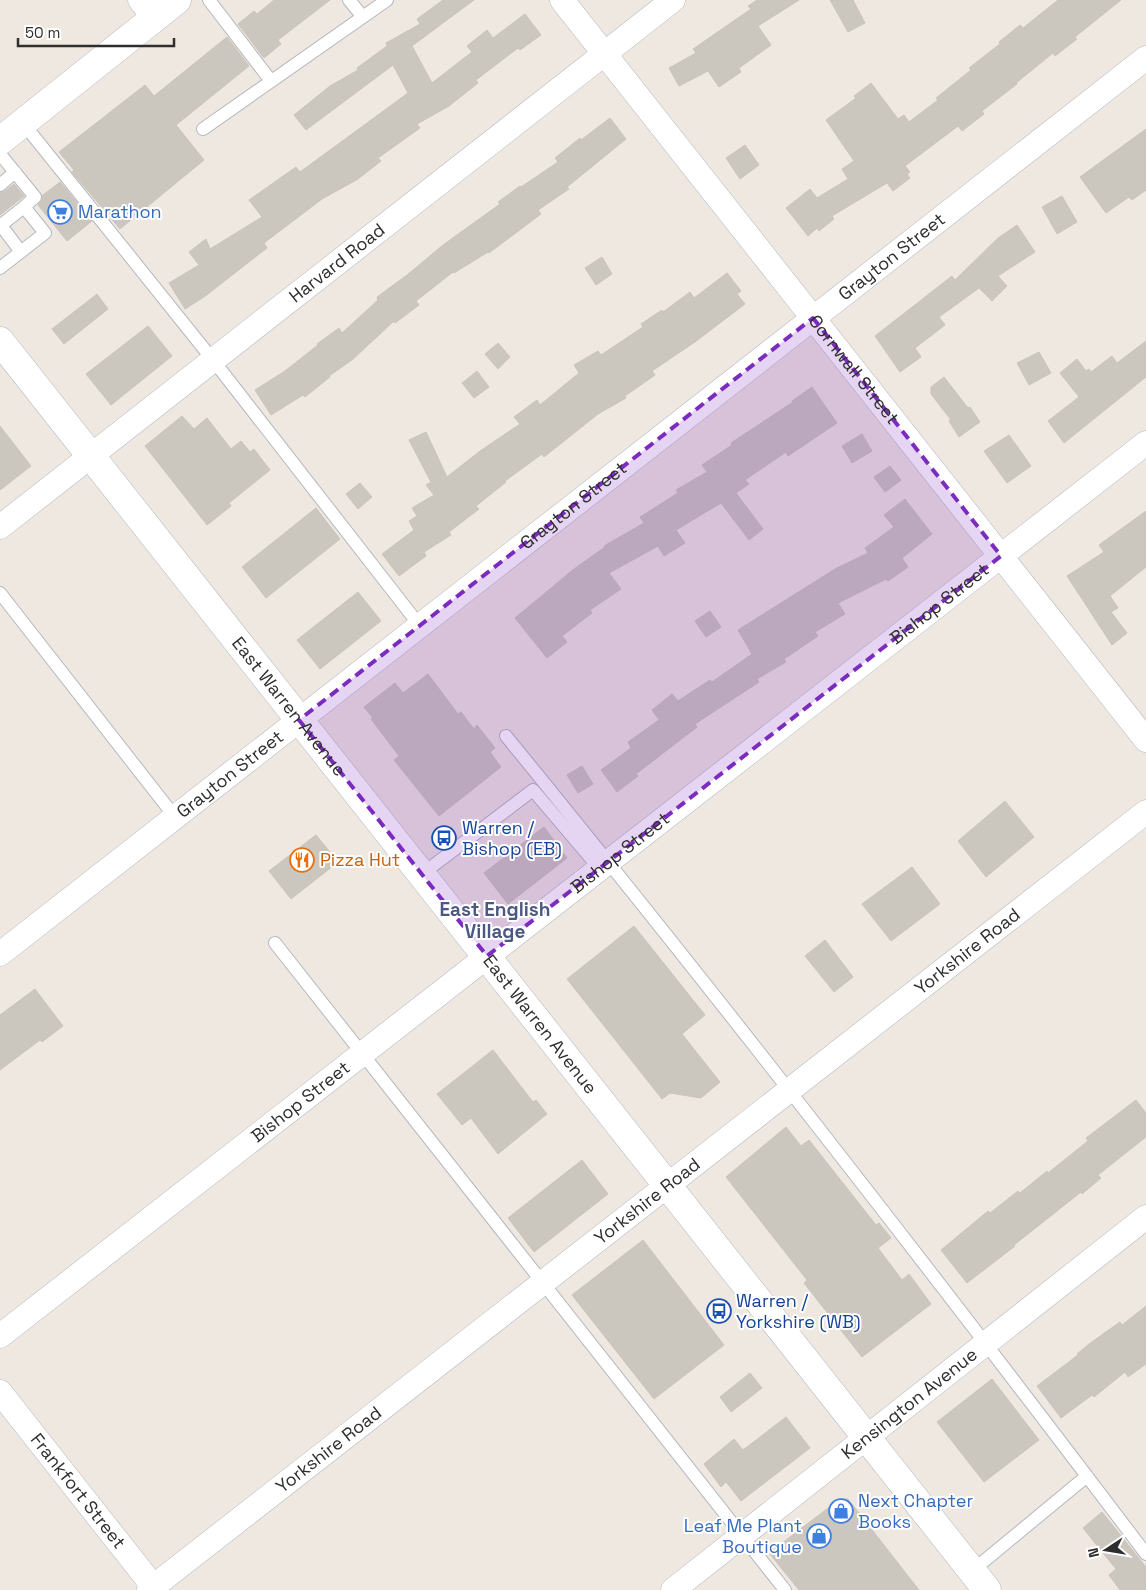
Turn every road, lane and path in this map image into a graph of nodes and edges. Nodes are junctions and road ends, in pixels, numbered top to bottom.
1 (177, 0) edge
2 (209, 0) edge
3 (349, 0) edge
4 (387, 0) edge
5 (562, 0) edge
6 (673, 0) edge
7 (147, 9) edge
8 (363, 17) junction
9 (604, 54) junction
10 (1146, 58) edge
11 (271, 82) junction
12 (203, 129) dead end
13 (6, 136) edge
14 (15, 172) junction
15 (0, 185) edge
16 (24, 206) junction
17 (0, 224) edge
18 (21, 252) junction
19 (2, 264) edge
20 (813, 318) junction
21 (0, 342) edge
22 (213, 360) junction
23 (1146, 444) edge
24 (90, 456) junction
25 (0, 527) edge
26 (1001, 556) junction
27 (0, 594) edge
28 (420, 626) junction
29 (299, 720) junction
30 (506, 736) dead end
31 (1146, 740) edge
32 (1146, 812) edge
33 (175, 817) junction
34 (604, 866) junction
35 (422, 874) junction
36 (275, 944) dead end
37 (0, 954) edge
38 (487, 956) junction
39 (363, 1053) junction
40 (790, 1090) junction
41 (668, 1186) junction
42 (1146, 1217) edge
43 (542, 1283) junction
44 (0, 1336) edge
45 (986, 1342) junction
46 (0, 1392) edge
47 (866, 1437) junction
48 (1086, 1476) junction
49 (741, 1536) junction
50 (1146, 1554) edge
51 (979, 1581) edge
52 (153, 1589) edge
53 (673, 1590) edge
54 (785, 1590) edge

1 - 7 main road
2 - 11 lane
3 - 8 lane
4 - 8 lane
5 - 9 street, Cornwall Street
6 - 9 street, Harvard Road
7 - 13 main road
8 - 11 lane
9 - 20 street, Cornwall Street
9 - 22 street, Harvard Road
10 - 20 street, Grayton Street
11 - 12 lane
13 - 14 lane
13 - 22 lane
14 - 15 lane
14 - 16 lane
16 - 17 lane
16 - 18 lane
17 - 18 lane
18 - 19 lane
20 - 26 street, Cornwall Street
20 - 28 street, Grayton Street
21 - 24 main road, East Warren Avenue
22 - 24 street, Harvard Road
22 - 28 lane
23 - 26 street, Bishop Street
24 - 25 street, Harvard Road
24 - 29 main road, East Warren Avenue
26 - 31 street, Cornwall Street
26 - 34 street, Bishop Street
27 - 33 lane
28 - 29 street, Grayton Street
29 - 33 street, Grayton Street
29 - 35 main road, East Warren Avenue
30 - 34 lane
32 - 40 street, Yorkshire Road
33 - 37 street, Grayton Street
34 - 35 lane
34 - 38 street, Bishop Street
34 - 40 lane
35 - 38 main road, East Warren Avenue
36 - 39 lane
38 - 39 street, Bishop Street
38 - 41 main road, East Warren Avenue
39 - 43 lane
39 - 44 street, Bishop Street
40 - 41 street, Yorkshire Road
40 - 45 lane
41 - 43 street, Yorkshire Road
41 - 47 main road, East Warren Avenue
42 - 45 street, Kensington Avenue
43 - 49 lane
43 - 52 street, Yorkshire Road
45 - 47 street, Kensington Avenue
45 - 48 lane
46 - 52 street, Frankfort Street
47 - 49 street, Kensington Avenue
47 - 51 main road, East Warren Avenue
48 - 50 lane
48 - 51 lane
49 - 53 street, Kensington Avenue
49 - 54 lane

